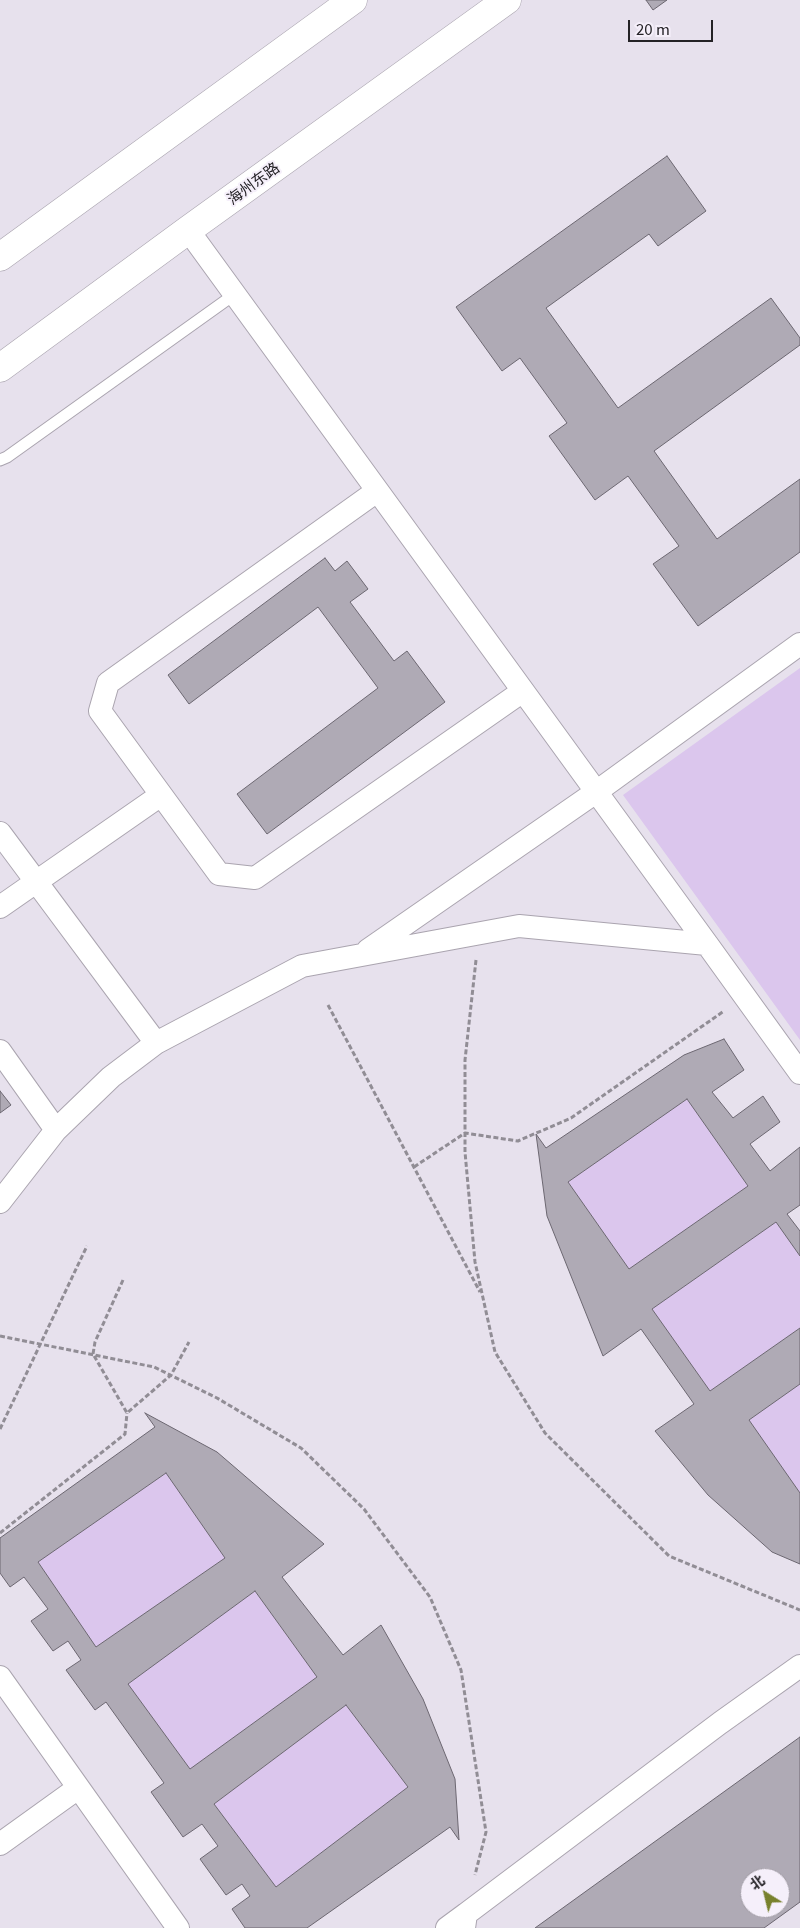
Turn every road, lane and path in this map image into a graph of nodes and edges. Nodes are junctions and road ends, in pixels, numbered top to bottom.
1 (353, 0) edge
2 (507, 0) edge
3 (188, 230) junction
4 (0, 257) edge
5 (235, 294) junction
6 (0, 368) edge
7 (0, 460) edge
8 (377, 491) junction
9 (800, 644) edge
10 (523, 691) junction
11 (596, 792) junction
12 (161, 795) junction
13 (0, 833) edge
14 (0, 907) edge
15 (478, 933) junction
16 (706, 944) junction
17 (361, 955) junction
18 (744, 997) junction
19 (328, 1005) dead end
20 (156, 1043) junction
21 (0, 1051) edge
22 (800, 1073) edge
23 (56, 1130) junction
24 (465, 1133) junction
25 (414, 1167) junction
26 (0, 1202) edge
27 (87, 1246) dead end
28 (123, 1280) dead end
29 (483, 1297) junction
30 (0, 1336) edge
31 (189, 1342) dead end
32 (40, 1344) junction
33 (93, 1354) junction
34 (171, 1375) junction
35 (128, 1414) junction
36 (0, 1429) edge
37 (0, 1533) edge
38 (800, 1610) edge
39 (800, 1666) edge
40 (0, 1678) edge
41 (78, 1788) junction
42 (0, 1844) edge
43 (465, 1921) edge
44 (178, 1928) edge
45 (447, 1928) edge

1 - 4 main road
2 - 3 main road, 海州东路
3 - 5 street
3 - 6 main road, 海州东路
5 - 7 lane
5 - 8 street
8 - 10 street
8 - 12 street
9 - 11 street
10 - 11 street
10 - 12 street
11 - 16 street
11 - 17 street
12 - 14 street
13 - 20 street
15 - 16 street
15 - 17 street
15 - 24 path
16 - 18 street
17 - 20 street
18 - 22 street
18 - 24 path
19 - 25 path
20 - 23 street
21 - 23 street
23 - 26 street
24 - 25 path
24 - 29 path
25 - 29 path
27 - 32 path
28 - 33 path
29 - 38 path
30 - 32 path
31 - 34 path
32 - 33 path
32 - 36 path
33 - 34 path
33 - 35 path
34 - 35 path
34 - 43 path
35 - 37 path
39 - 43 street
40 - 41 street
41 - 42 street
41 - 44 street
43 - 45 street

